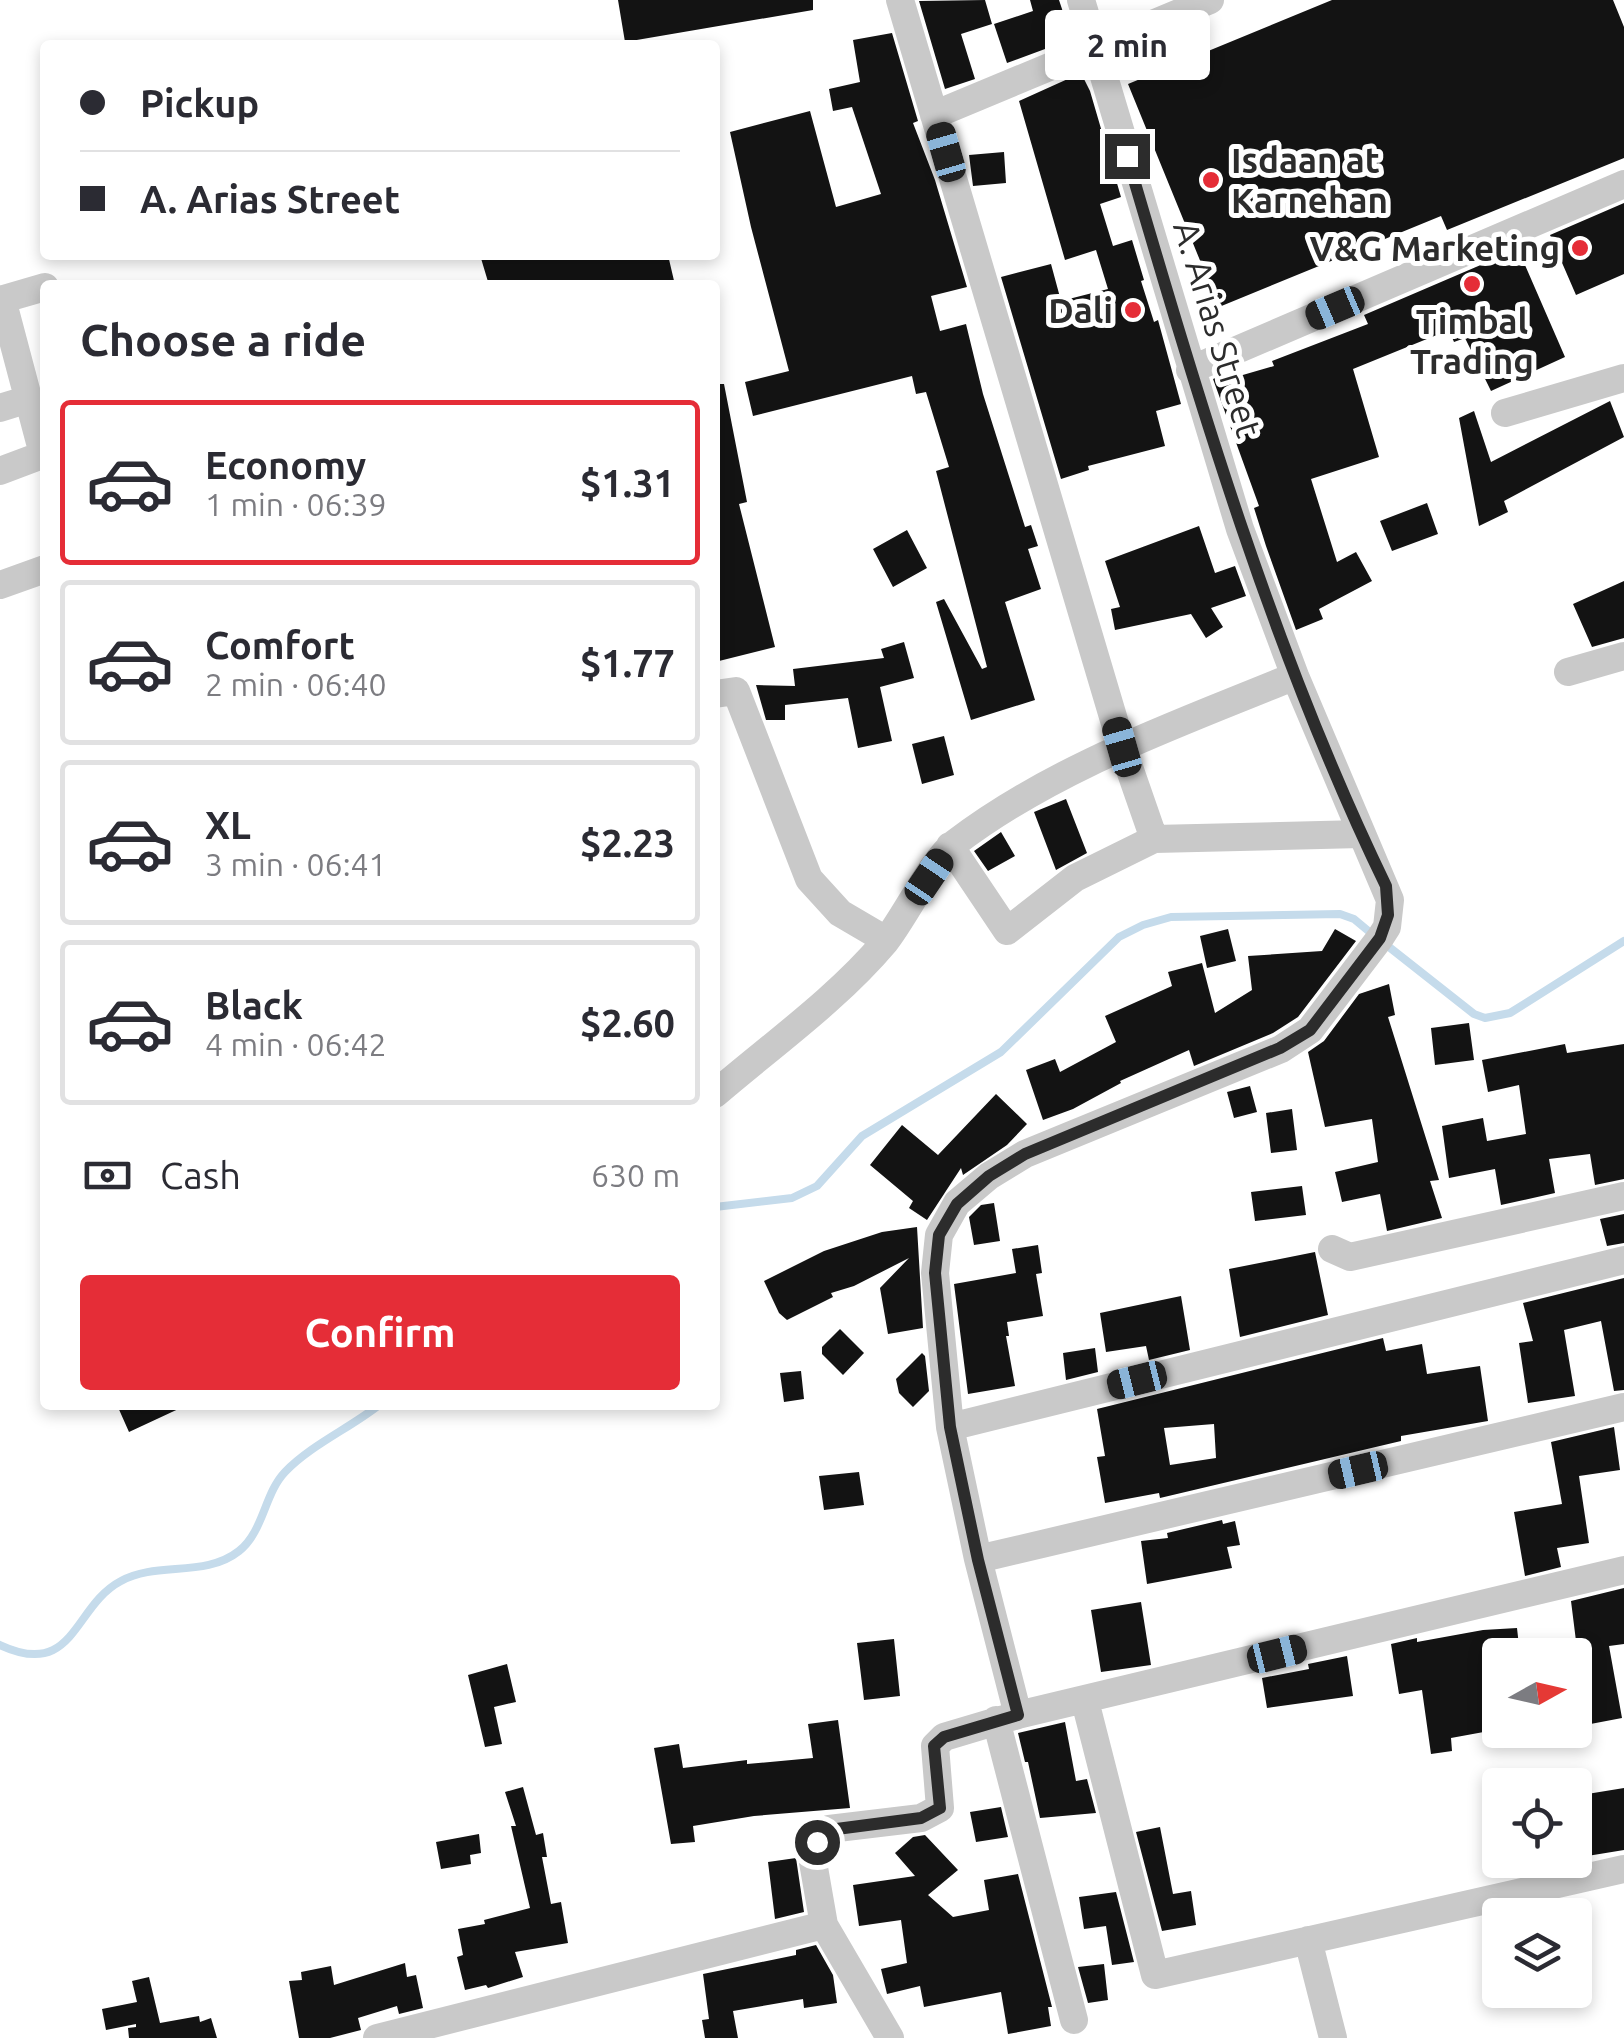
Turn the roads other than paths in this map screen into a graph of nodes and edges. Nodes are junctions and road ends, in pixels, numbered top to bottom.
1 (900, 0) edge
2 (1081, 0) edge
3 (1210, 0) edge
4 (1096, 49) junction
5 (934, 115) junction
6 (1624, 184) edge
7 (40, 289) edge
8 (1, 300) edge
9 (1190, 370) junction
10 (1624, 378) edge
11 (29, 398) junction
12 (0, 408) edge
13 (1505, 413) dead end
14 (40, 439) edge
15 (40, 456) edge
16 (0, 471) edge
17 (40, 571) edge
18 (0, 586) edge
19 (1624, 656) edge
20 (1568, 672) dead end
21 (1295, 676) junction
22 (720, 693) edge
23 (1122, 747) junction
24 (1361, 834) junction
25 (1154, 839) junction
26 (950, 846) junction
27 (886, 940) junction
28 (720, 1090) edge
29 (1624, 1196) edge
30 (1332, 1249) dead end
31 (1624, 1260) edge
32 (1624, 1407) edge
33 (950, 1427) junction
34 (978, 1560) junction
35 (1624, 1570) edge
36 (1085, 1701) junction
37 (1007, 1718) junction
38 (1624, 1869) edge
39 (824, 1925) junction
40 (1308, 1940) junction
41 (1074, 2020) dead end
42 (377, 2038) edge
43 (890, 2038) edge
44 (1333, 2038) edge

1 - 5 street
2 - 4 street, A. Arias Street
3 - 4 street
4 - 5 street
4 - 9 street, A. Arias Street
5 - 23 street
6 - 9 street
7 - 8 street
8 - 11 street
9 - 21 street, A. Arias Street
10 - 13 street
11 - 12 street
11 - 14 street
15 - 16 street
17 - 18 street
19 - 20 street
21 - 23 street
21 - 24 street, A. Arias Street
22 - 27 street
23 - 25 street
23 - 26 street
24 - 25 street
24 - 33 street, A. Arias Street
25 - 26 street
26 - 27 street
27 - 28 street
29 - 30 street
31 - 33 street
32 - 34 street
33 - 34 street, A. Arias Street
34 - 37 street, A. Arias Street
35 - 36 street
36 - 37 street
36 - 40 street
37 - 39 street
37 - 41 street, A. Arias Street
38 - 40 street
39 - 42 street
39 - 43 street
40 - 44 street

